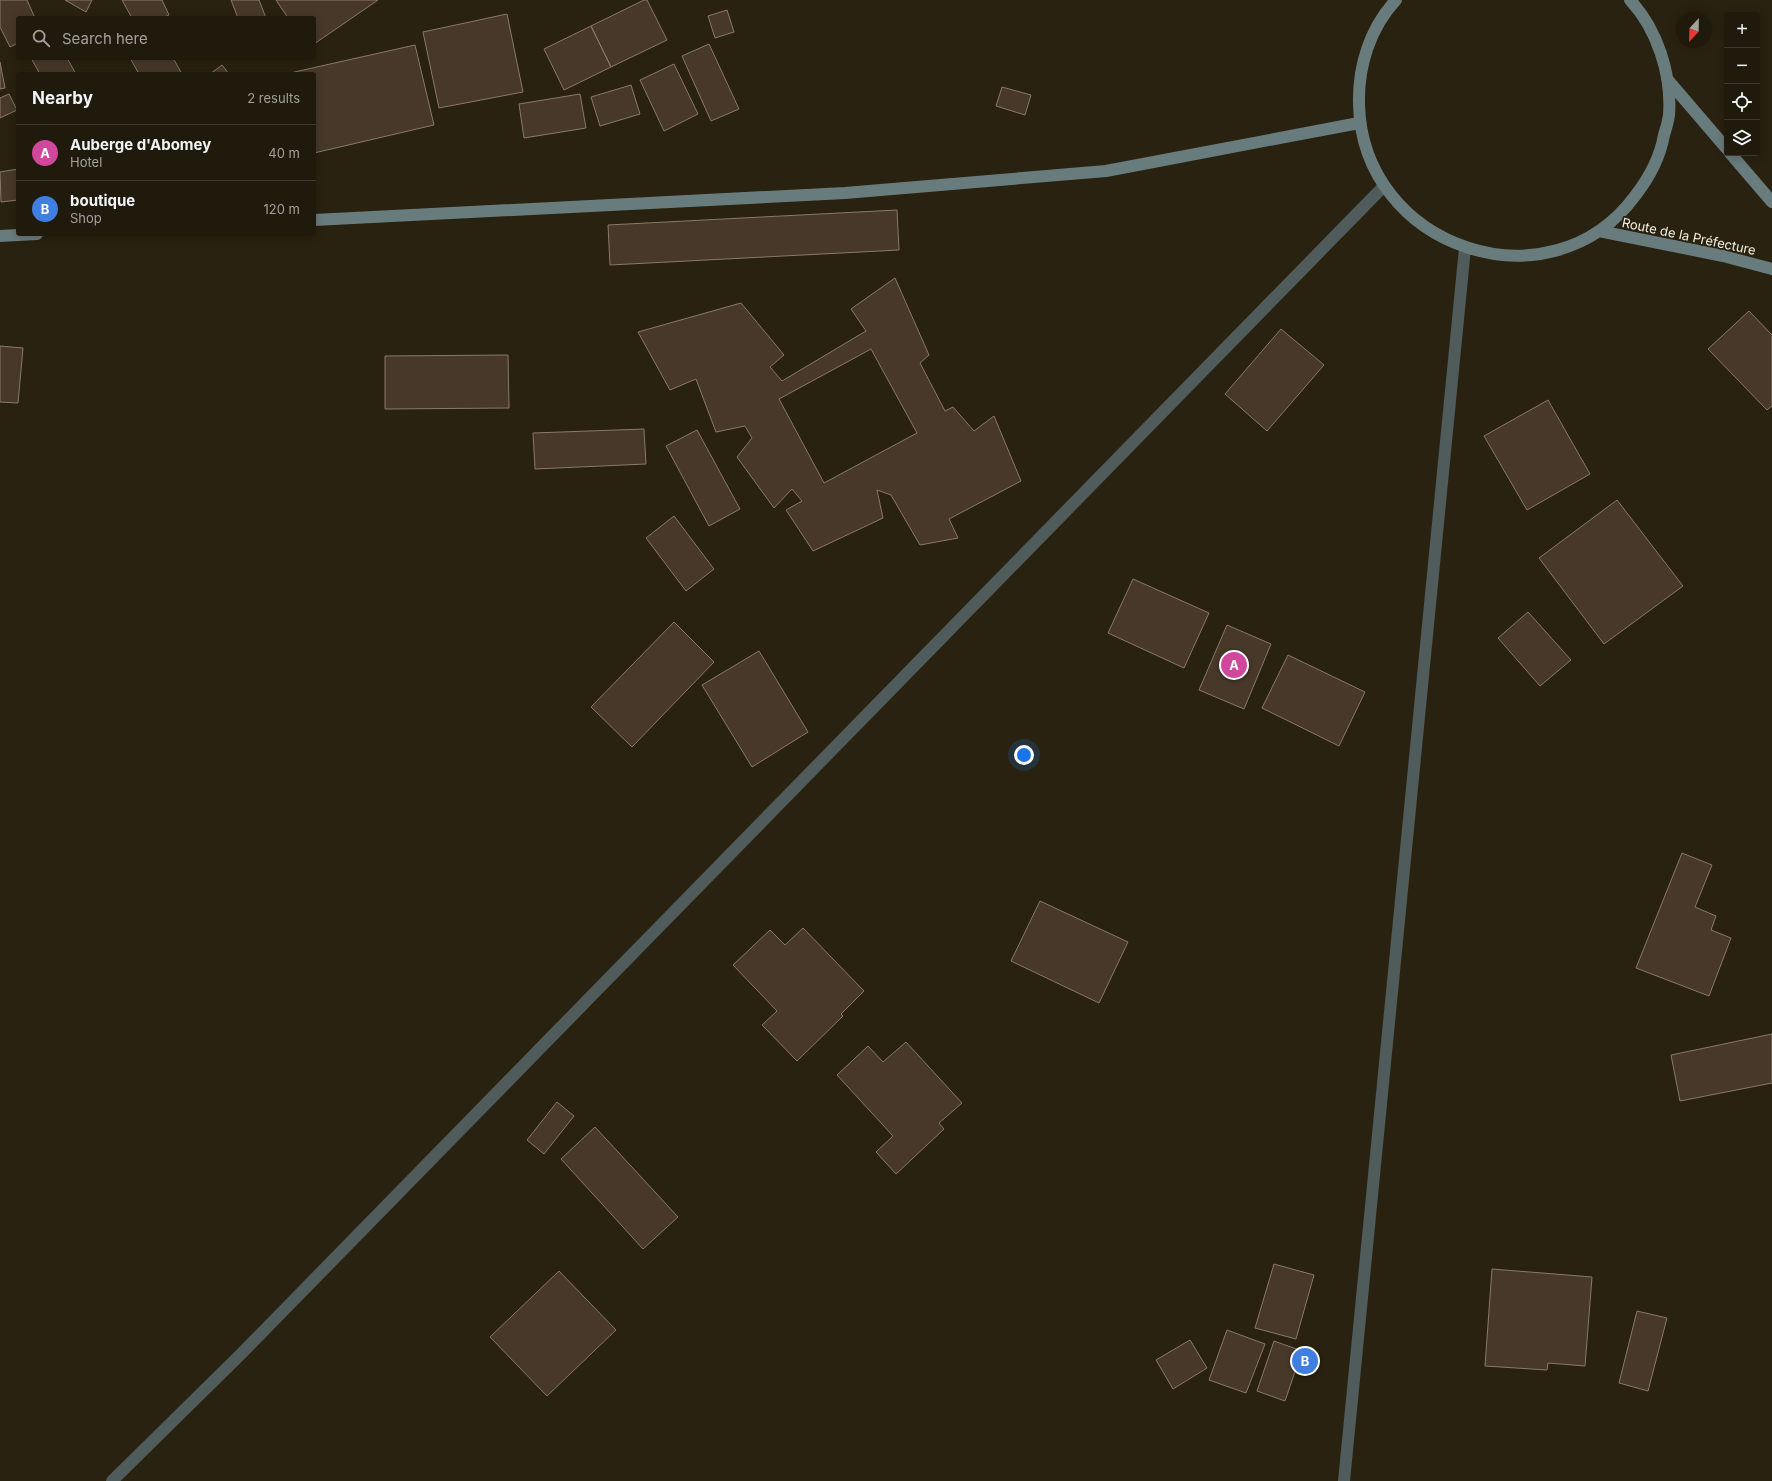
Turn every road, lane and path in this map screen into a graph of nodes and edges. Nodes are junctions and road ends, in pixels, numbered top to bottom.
1 (1396, 0) edge
2 (1630, 0) edge
3 (1668, 79) junction
4 (1359, 123) junction
5 (1724, 145) edge
6 (1733, 156) edge
7 (1384, 186) junction
8 (1772, 202) edge
9 (316, 220) edge
10 (1599, 230) junction
11 (16, 235) edge
12 (0, 236) edge
13 (1465, 248) junction
14 (1772, 269) edge
15 (112, 1481) edge
16 (1344, 1481) edge

1 - 4 street
2 - 3 street
3 - 5 street
3 - 10 street
4 - 7 street
4 - 9 street
6 - 8 street
7 - 13 street
7 - 15 street
10 - 13 street
10 - 14 street, Route de la Préfecture
11 - 12 street
13 - 16 street

